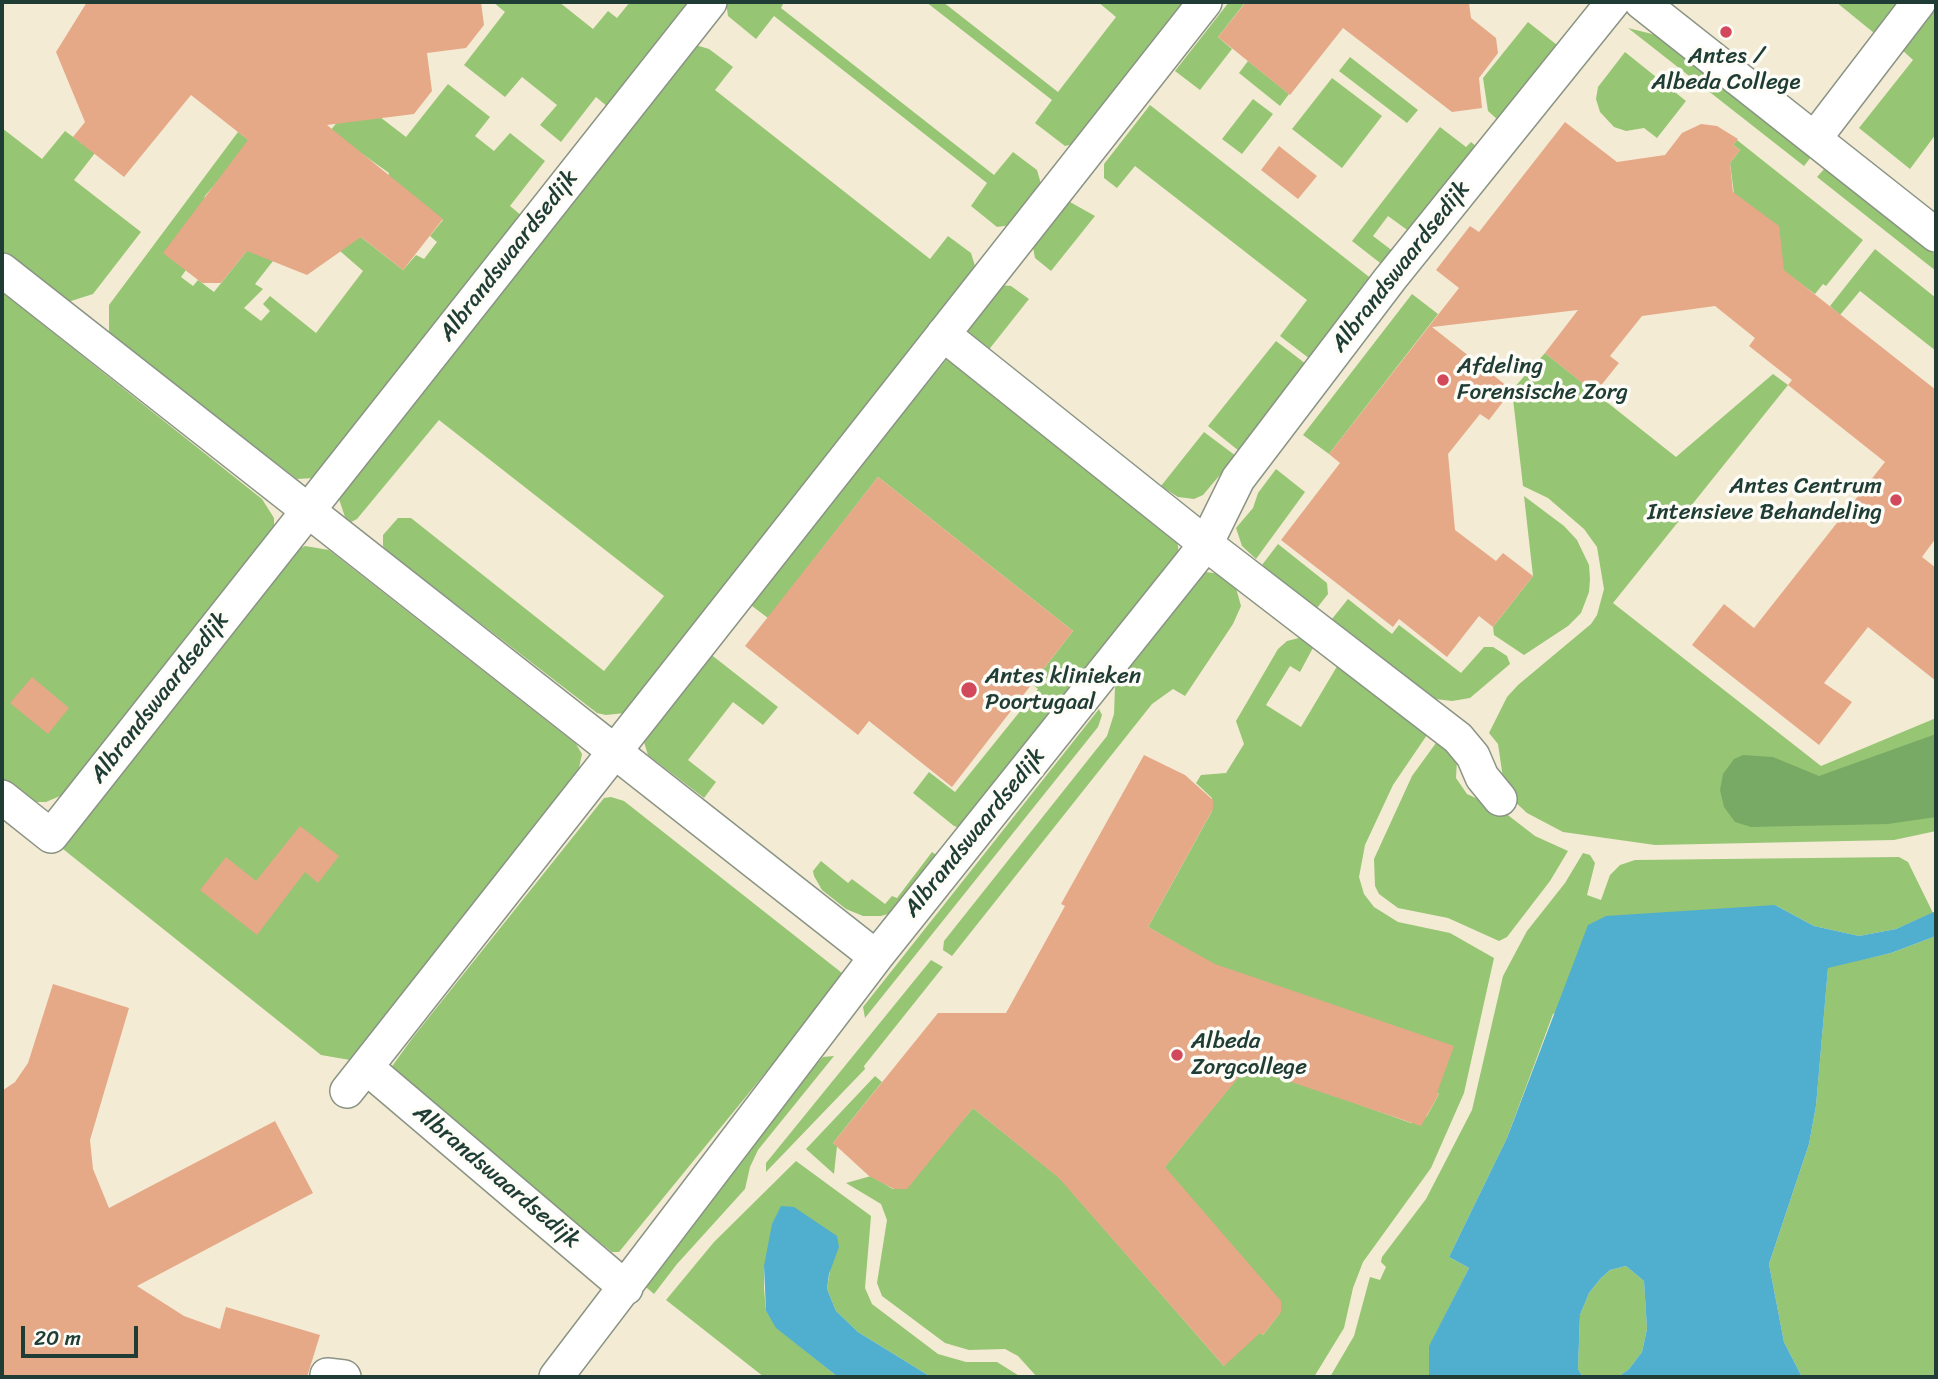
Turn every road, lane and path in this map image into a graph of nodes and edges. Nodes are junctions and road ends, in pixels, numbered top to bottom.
1 (710, 2) edge
2 (1205, 2) edge
3 (1613, 2) edge
4 (1641, 2) edge
5 (1919, 2) edge
6 (1815, 138) junction
7 (1936, 235) edge
8 (2, 270) edge
9 (943, 334) junction
10 (308, 510) junction
11 (1206, 544) junction
12 (614, 751) junction
13 (2, 797) edge
14 (1500, 799) dead end
15 (876, 957) junction
16 (626, 1289) junction
17 (556, 1377) edge

1 - 10 street, Albrandswaardsedijk
2 - 9 street, Albrandswaardsedijk
3 - 11 street, Albrandswaardsedijk
4 - 6 street
5 - 6 street
6 - 7 street
8 - 10 street
9 - 11 street
9 - 12 street, Albrandswaardsedijk
10 - 12 street
10 - 13 street, Albrandswaardsedijk
11 - 14 street
11 - 15 street, Albrandswaardsedijk
12 - 15 street
12 - 16 street, Albrandswaardsedijk
15 - 16 street, Albrandswaardsedijk
16 - 17 street, Albrandswaardsedijk

